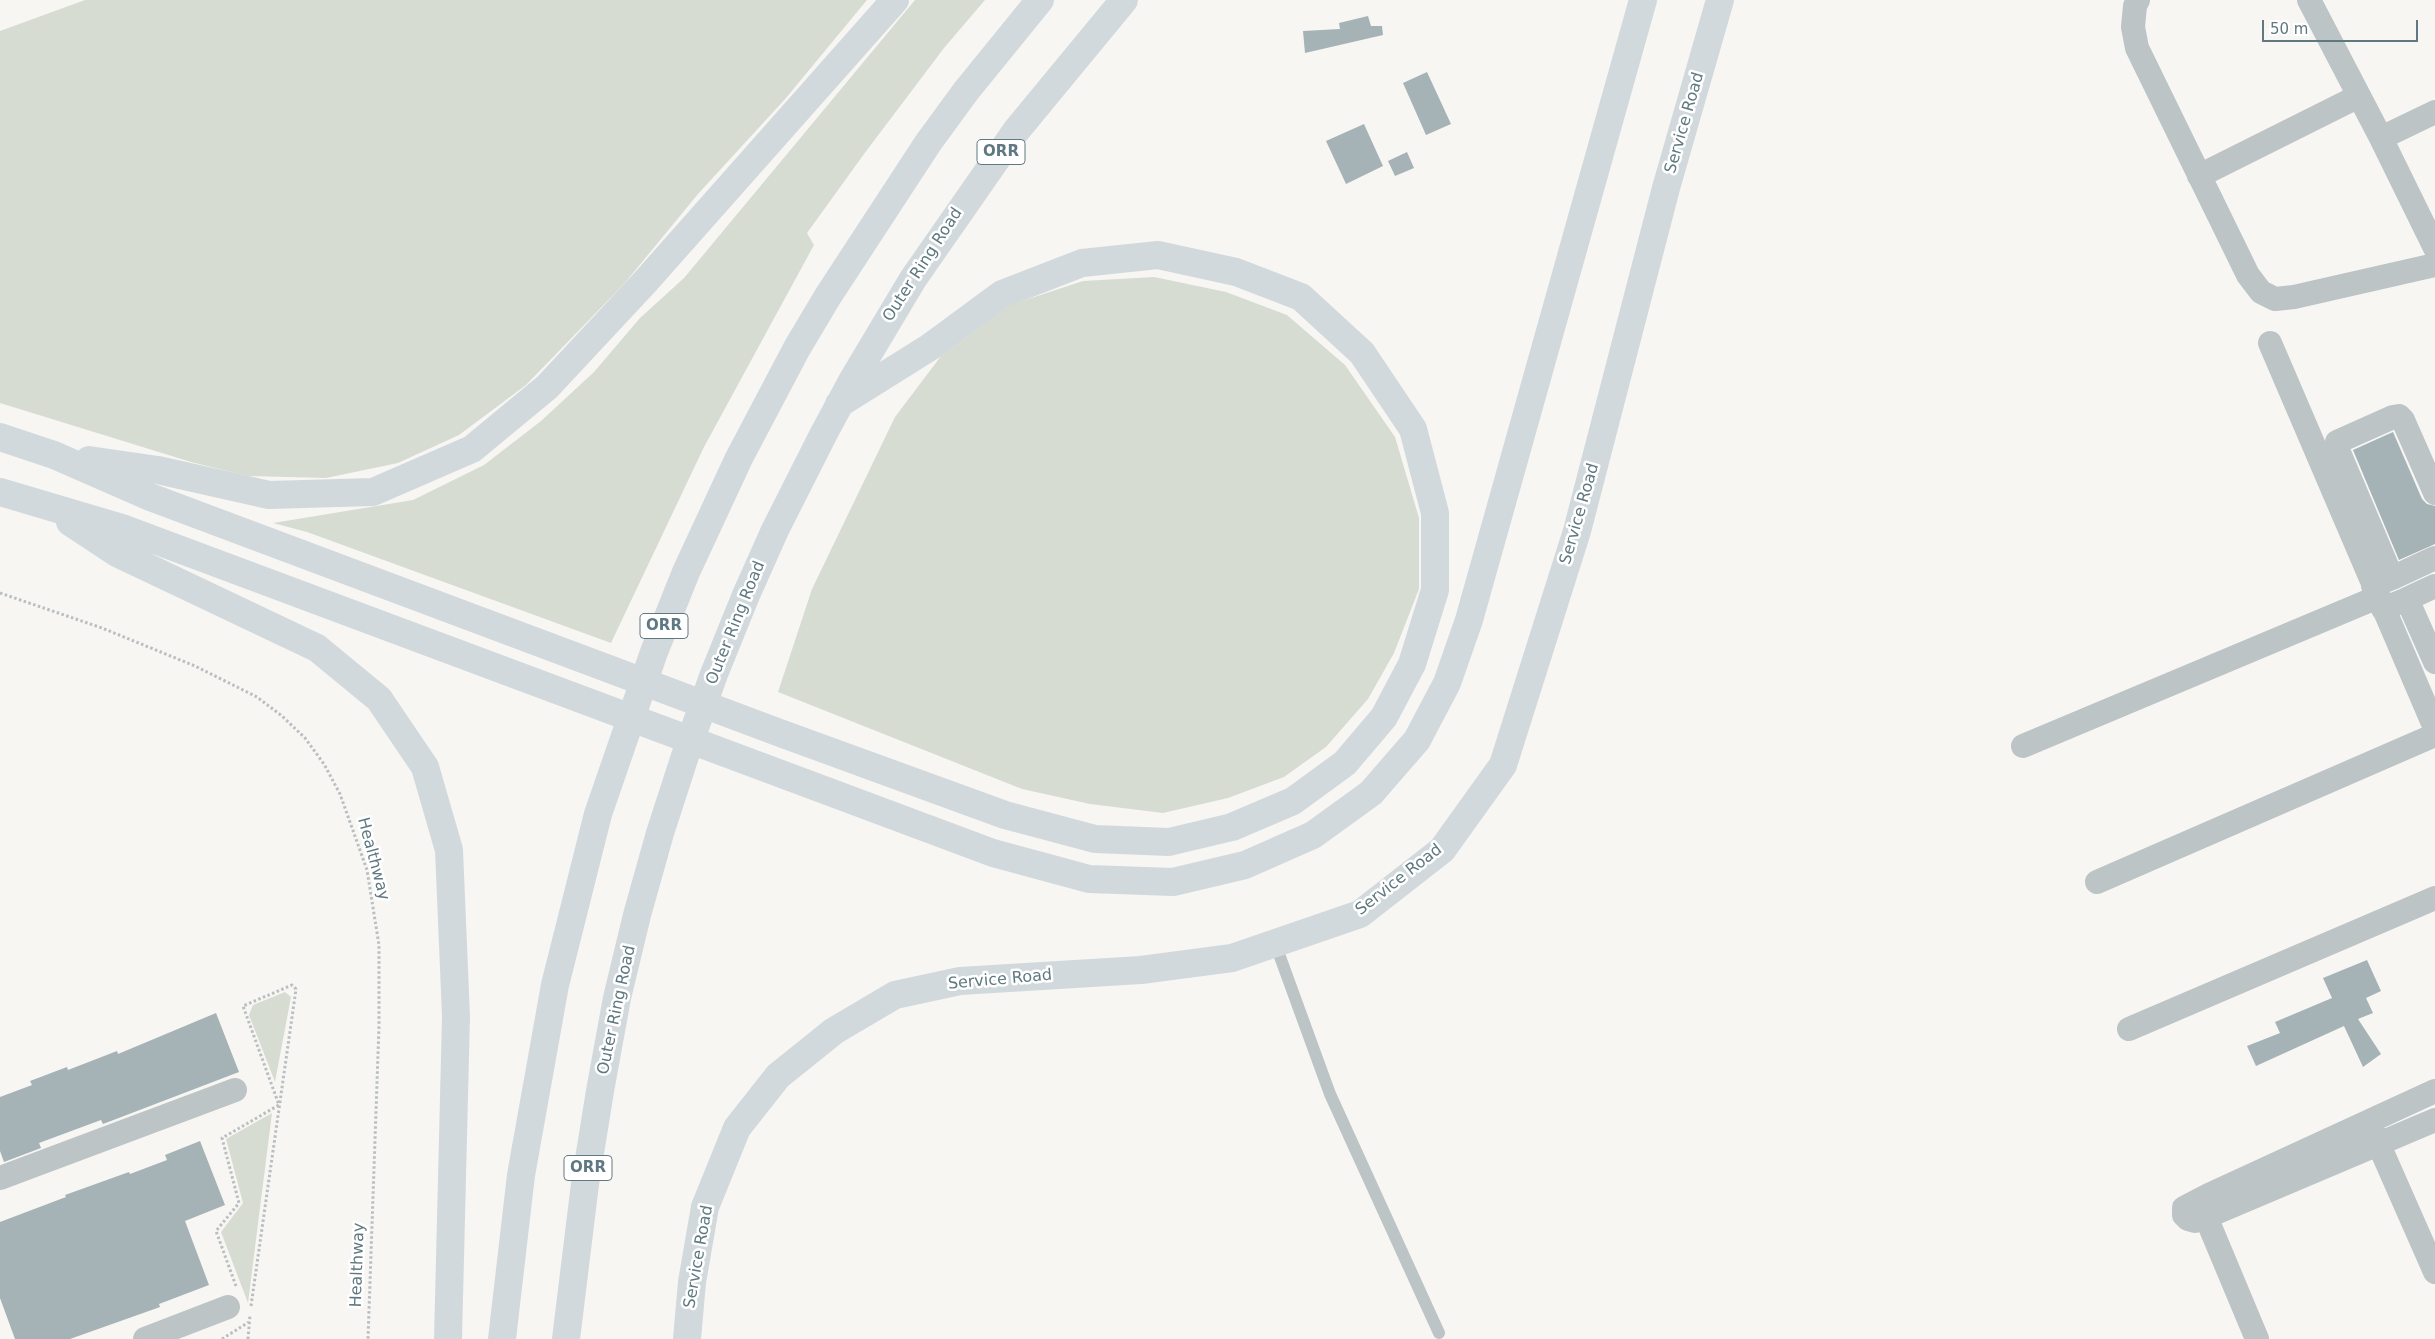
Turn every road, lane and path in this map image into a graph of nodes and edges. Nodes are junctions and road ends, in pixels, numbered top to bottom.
1 (895, 0) edge
2 (1040, 0) edge
3 (1124, 0) edge
4 (1643, 0) edge
5 (1720, 0) edge
6 (2138, 0) edge
7 (2309, 0) edge
8 (2359, 96) junction
9 (2435, 112) edge
10 (2381, 138) junction
11 (2199, 176) junction
12 (2435, 248) edge
13 (2435, 265) edge
14 (2270, 342) dead end
15 (839, 404) junction
16 (0, 437) edge
17 (54, 455) junction
18 (0, 492) edge
19 (2435, 493) edge
20 (50, 509) junction
21 (2435, 558) edge
22 (2435, 586) edge
23 (0, 593) edge
24 (2382, 593) junction
25 (2407, 599) junction
26 (2435, 662) edge
27 (2435, 728) edge
28 (2435, 735) edge
29 (2023, 746) dead end
30 (2097, 882) dead end
31 (2435, 898) edge
32 (1275, 943) junction
33 (2130, 1029) dead end
34 (235, 1090) dead end
35 (2435, 1091) edge
36 (279, 1105) junction
37 (2368, 1120) junction
38 (2435, 1120) edge
39 (2378, 1143) junction
40 (0, 1178) edge
41 (2206, 1217) junction
42 (2435, 1272) edge
43 (238, 1305) junction
44 (249, 1322) junction
45 (1439, 1333) dead end
46 (145, 1339) edge
47 (222, 1339) edge
48 (248, 1339) edge
49 (368, 1339) edge
50 (448, 1339) edge
51 (502, 1339) edge
52 (566, 1339) edge
53 (687, 1339) edge
54 (2257, 1339) edge

1 - 17 main road
2 - 51 main road, ORR
3 - 15 main road, Outer Ring Road / ORR
4 - 20 main road
5 - 32 main road, Service Road
6 - 11 street
7 - 8 street
8 - 10 street
8 - 11 street
9 - 10 street
10 - 12 street
11 - 13 street
14 - 24 street
15 - 17 main road
15 - 52 main road, Outer Ring Road / ORR
16 - 17 main road
18 - 20 main road
19 - 24 street
20 - 50 main road
21 - 24 street
22 - 25 street
23 - 49 path, Healthway
24 - 25 street
24 - 27 street
24 - 29 street
25 - 26 street
28 - 30 street
31 - 33 street
32 - 45 lane
32 - 53 main road, Service Road
34 - 40 street
35 - 37 street
36 - 36 path
36 - 43 path
36 - 44 path
37 - 39 street
37 - 41 street
38 - 39 street
39 - 41 street
39 - 42 street
41 - 54 street
43 - 44 path
43 - 46 street
44 - 47 path
44 - 48 path

